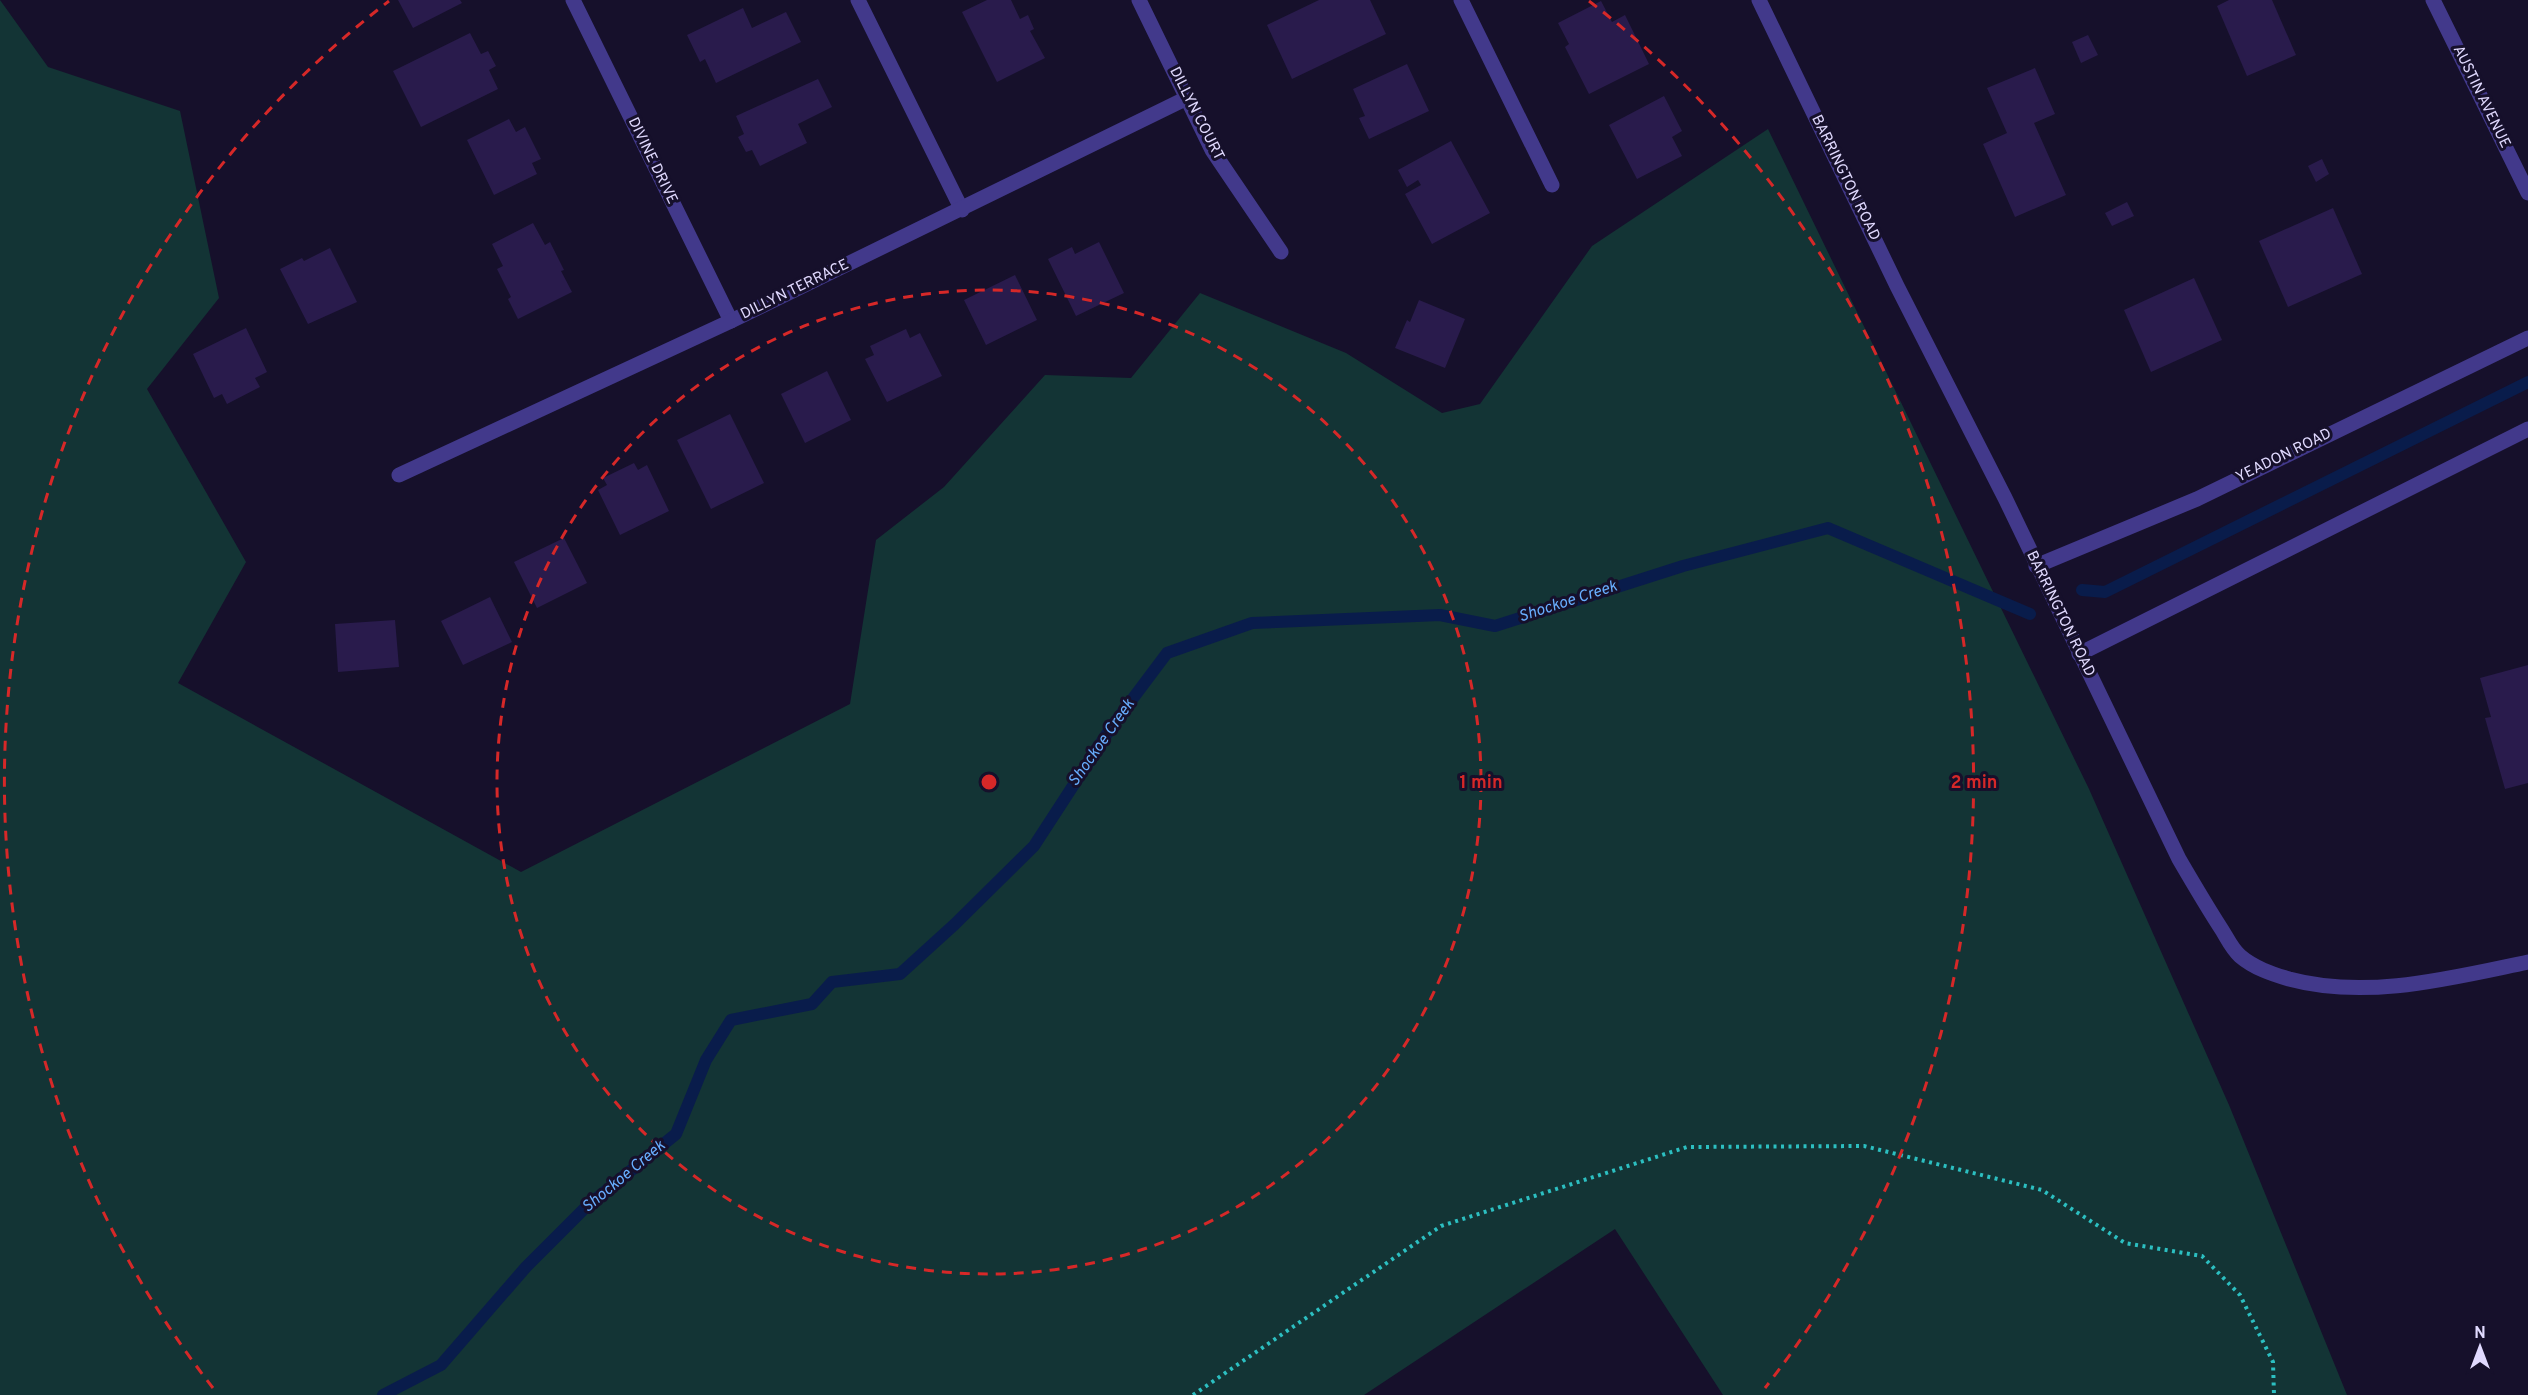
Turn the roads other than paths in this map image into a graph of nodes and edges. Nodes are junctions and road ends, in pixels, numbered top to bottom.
1 (573, 0) edge
2 (858, 0) edge
3 (1139, 0) edge
4 (1461, 0) edge
5 (1759, 0) edge
6 (2433, 0) edge
7 (1187, 98) junction
8 (1552, 184) dead end
9 (2528, 193) edge
10 (962, 210) junction
11 (1281, 252) dead end
12 (731, 321) junction
13 (2528, 338) edge
14 (2528, 429) edge
15 (399, 475) dead end
16 (2036, 566) junction
17 (2079, 654) junction
18 (2528, 962) edge

1 - 12 street, DIVINE DRIVE
2 - 10 street
3 - 7 street, DILLYN COURT
4 - 8 street
5 - 16 street, BARRINGTON ROAD
6 - 9 street, AUSTIN AVENUE
7 - 10 street, DILLYN TERRACE
7 - 11 street, DILLYN COURT
10 - 12 street, DILLYN TERRACE
12 - 15 street, DILLYN TERRACE
13 - 16 street, YEADON ROAD
14 - 17 street
16 - 17 street, BARRINGTON ROAD
17 - 18 street, BARRINGTON ROAD

